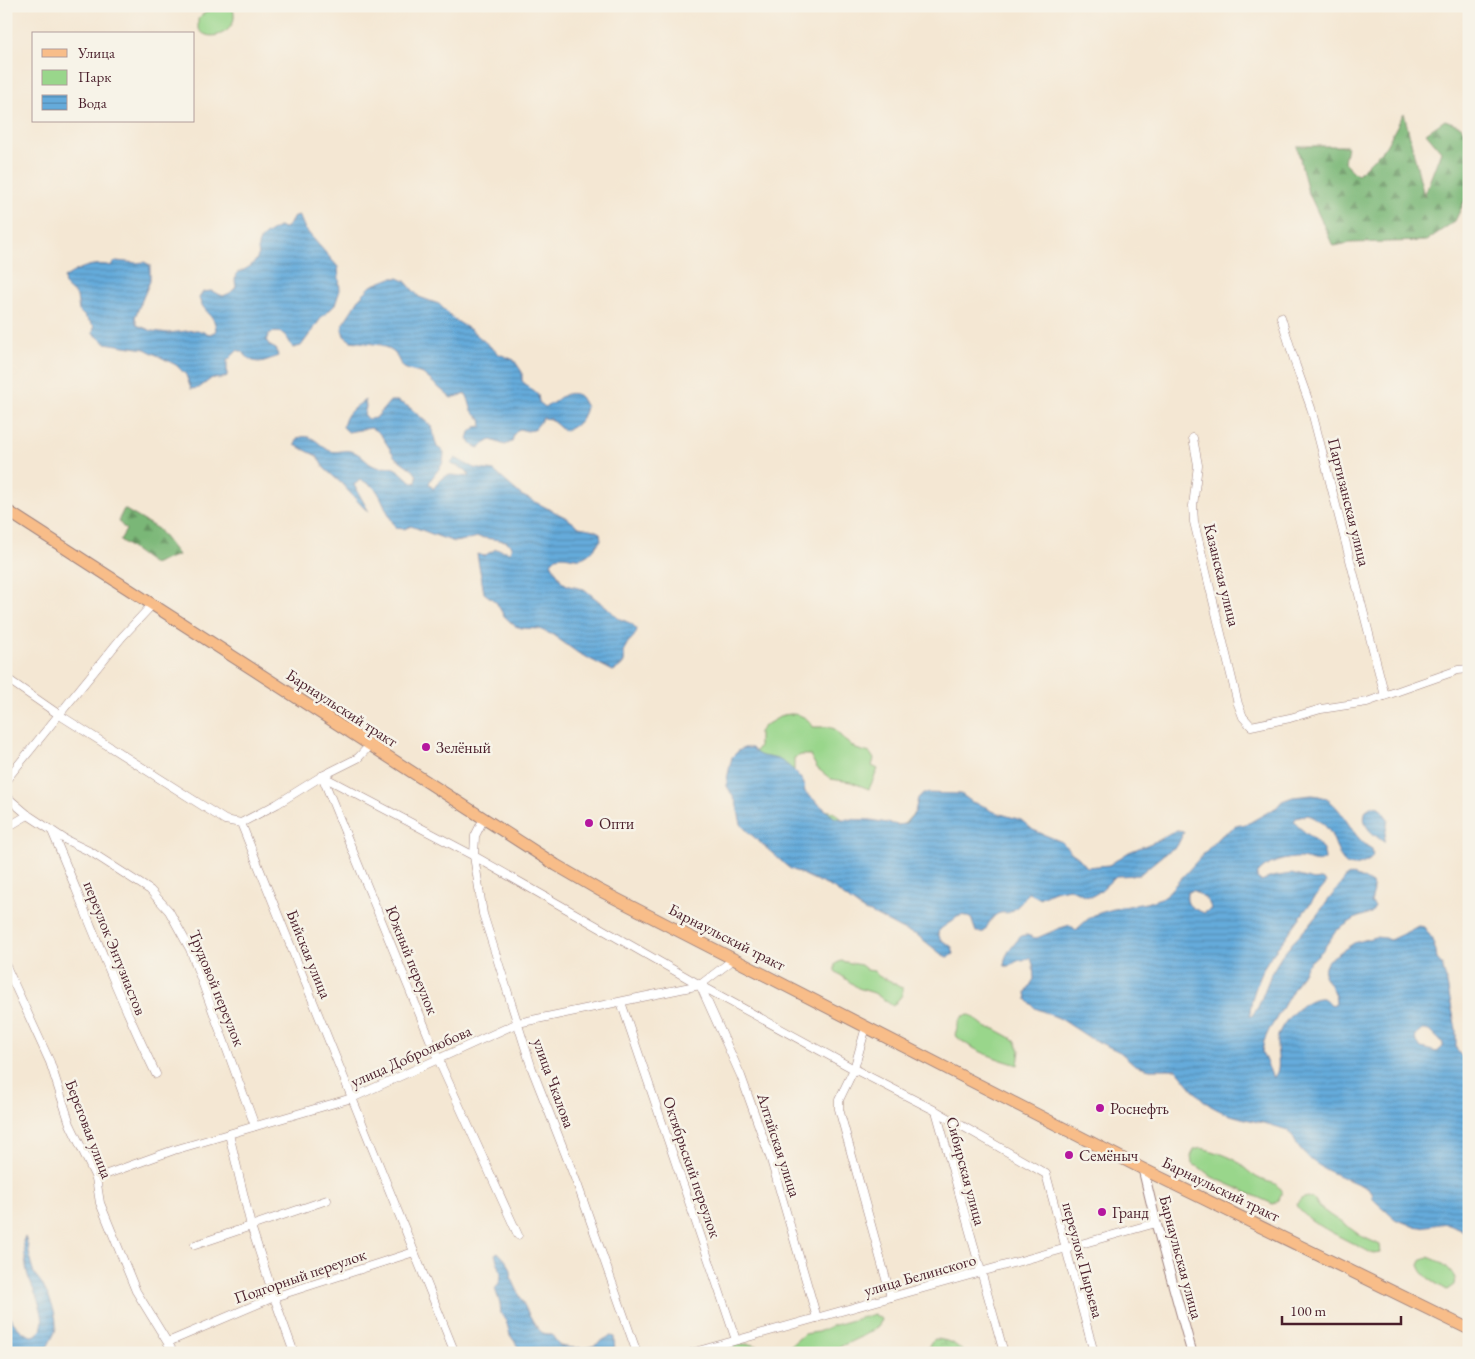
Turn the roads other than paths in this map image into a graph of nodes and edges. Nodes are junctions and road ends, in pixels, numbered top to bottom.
1 (1281, 317) dead end
2 (1193, 438) dead end
3 (6, 510) edge
4 (152, 604) junction
5 (1469, 668) edge
6 (6, 678) edge
7 (1385, 696) junction
8 (58, 714) junction
9 (370, 745) junction
10 (322, 776) junction
11 (6, 780) edge
12 (6, 794) edge
13 (28, 815) junction
14 (484, 818) junction
15 (241, 823) junction
16 (6, 828) edge
17 (52, 831) junction
18 (474, 856) junction
19 (734, 959) junction
20 (6, 966) edge
21 (700, 985) junction
22 (621, 1002) junction
23 (518, 1023) junction
24 (866, 1027) junction
25 (438, 1060) junction
26 (854, 1069) junction
27 (156, 1074) dead end
28 (352, 1098) junction
29 (936, 1111) junction
30 (254, 1126) junction
31 (229, 1134) junction
32 (1143, 1169) junction
33 (96, 1178) junction
34 (327, 1200) dead end
35 (1156, 1223) junction
36 (251, 1226) junction
37 (518, 1235) dead end
38 (195, 1245) dead end
39 (1065, 1248) junction
40 (414, 1252) junction
41 (980, 1272) junction
42 (274, 1297) junction
43 (891, 1297) junction
44 (817, 1318) junction
45 (1469, 1329) edge
46 (736, 1340) junction
47 (168, 1342) junction
48 (174, 1353) edge
49 (294, 1353) edge
50 (455, 1353) edge
51 (637, 1353) edge
52 (691, 1353) edge
53 (1004, 1353) edge
54 (1094, 1353) edge
55 (1192, 1353) edge

1 - 7 street, Партизанская улица
2 - 7 street, Казанская улица
3 - 4 main road, Барнаульский тракт
4 - 8 street
4 - 9 main road, Барнаульский тракт
5 - 7 street
6 - 8 street
8 - 11 street
8 - 15 street
9 - 10 street
9 - 14 main road, Барнаульский тракт
10 - 15 street
10 - 18 street
10 - 25 street, Южный переулок
12 - 13 street, Трудовой переулок
13 - 16 street
13 - 17 street, Трудовой переулок
14 - 18 street, улица Чкалова
14 - 19 main road, Барнаульский тракт
15 - 28 street, Бийская улица
17 - 27 street, переулок Энтузиастов
17 - 30 street, Трудовой переулок
18 - 21 street
18 - 23 street, улица Чкалова
19 - 21 street, улица Добролюбова
19 - 24 main road, Барнаульский тракт
20 - 33 street, Береговая улица
21 - 22 street, улица Добролюбова
21 - 26 street
21 - 44 street, Алтайская улица
22 - 23 street, улица Добролюбова
22 - 46 street, Октябрьский переулок
23 - 25 street, улица Добролюбова
23 - 51 street, улица Чкалова
24 - 26 street
24 - 32 main road, Барнаульский тракт
25 - 28 street, улица Добролюбова
25 - 37 street, Южный переулок
26 - 29 street
26 - 43 street
28 - 30 street, улица Добролюбова
28 - 40 street, Бийская улица
29 - 39 street, переулок Пырьева
29 - 41 street, Сибирская улица
30 - 31 street, улица Добролюбова
31 - 33 street, улица Добролюбова
31 - 36 street
32 - 35 street, Барнаульская улица
32 - 45 main road, Барнаульский тракт
33 - 47 street, Береговая улица
34 - 36 street
35 - 39 street, улица Белинского
35 - 55 street, Барнаульская улица
36 - 38 street
36 - 42 street
39 - 41 street, улица Белинского
39 - 54 street, переулок Пырьева
40 - 42 street, Подгорный переулок
40 - 50 street, Бийская улица
41 - 43 street, улица Белинского
41 - 53 street, Сибирская улица
42 - 47 street, Подгорный переулок
42 - 49 street
43 - 44 street, улица Белинского
44 - 46 street, улица Белинского
46 - 52 street, улица Белинского
47 - 48 street, Береговая улица

